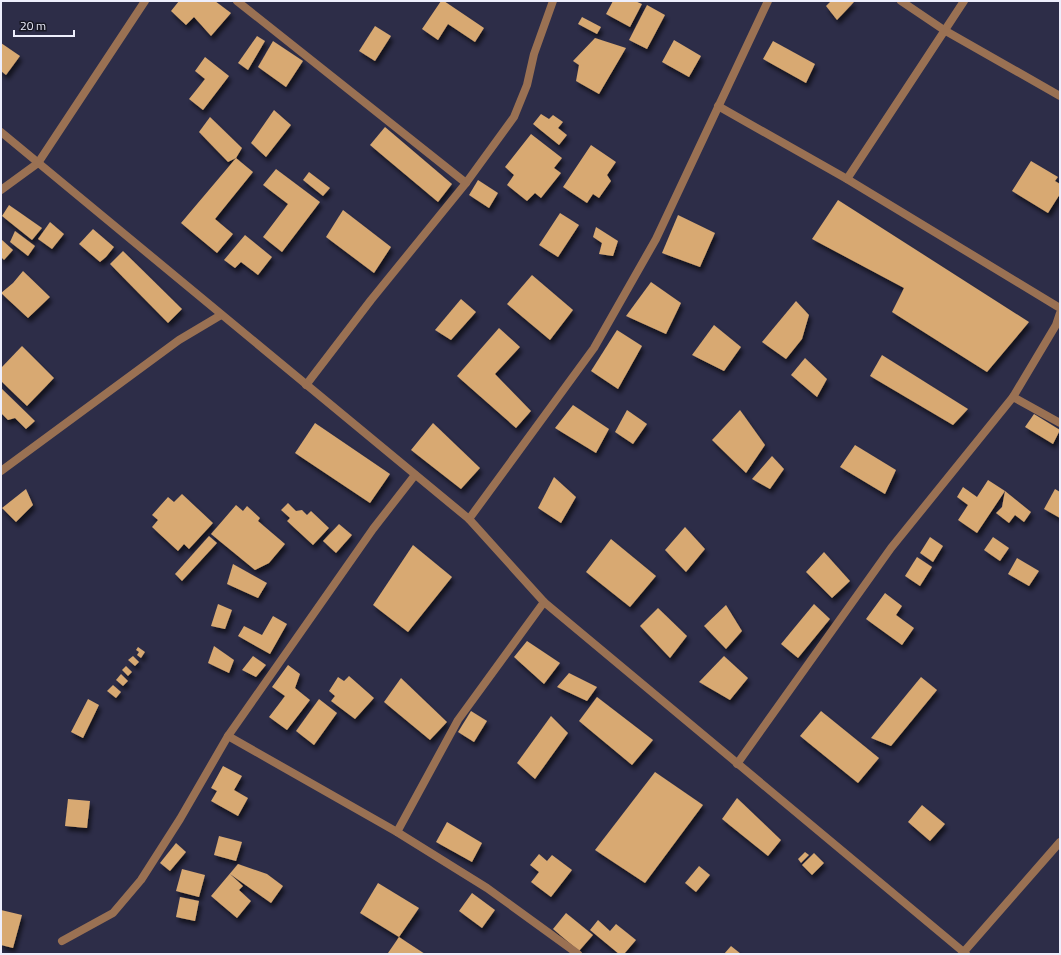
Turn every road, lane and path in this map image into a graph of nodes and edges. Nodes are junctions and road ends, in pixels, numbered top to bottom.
1 (145, 1) edge
2 (238, 1) edge
3 (553, 1) edge
4 (768, 1) edge
5 (901, 1) edge
6 (964, 1) edge
7 (944, 30) junction
8 (1060, 96) edge
9 (718, 106) junction
10 (1, 132) edge
11 (38, 163) junction
12 (847, 179) junction
13 (466, 183) junction
14 (1, 190) edge
15 (1060, 308) edge
16 (1060, 313) edge
17 (221, 315) junction
18 (306, 385) junction
19 (1013, 397) junction
20 (1060, 423) edge
21 (1, 471) edge
22 (415, 475) junction
23 (469, 520) junction
24 (544, 602) junction
25 (228, 736) junction
26 (737, 764) junction
27 (397, 832) junction
28 (1060, 842) edge
29 (62, 941) dead end
30 (964, 953) edge
31 (578, 954) edge

1 - 11 street
2 - 13 street
3 - 13 street
4 - 9 street
5 - 7 street
6 - 7 street
7 - 8 street
7 - 12 street
9 - 12 street
9 - 23 street
10 - 11 street
11 - 14 street
11 - 17 street
12 - 15 street
13 - 18 street
16 - 19 street
17 - 18 street
17 - 21 street
18 - 22 street
19 - 20 street
19 - 26 street
22 - 23 street
22 - 25 street
23 - 24 street
24 - 26 street
24 - 27 street
25 - 27 street
25 - 29 street
26 - 30 street
27 - 31 street
28 - 30 street

